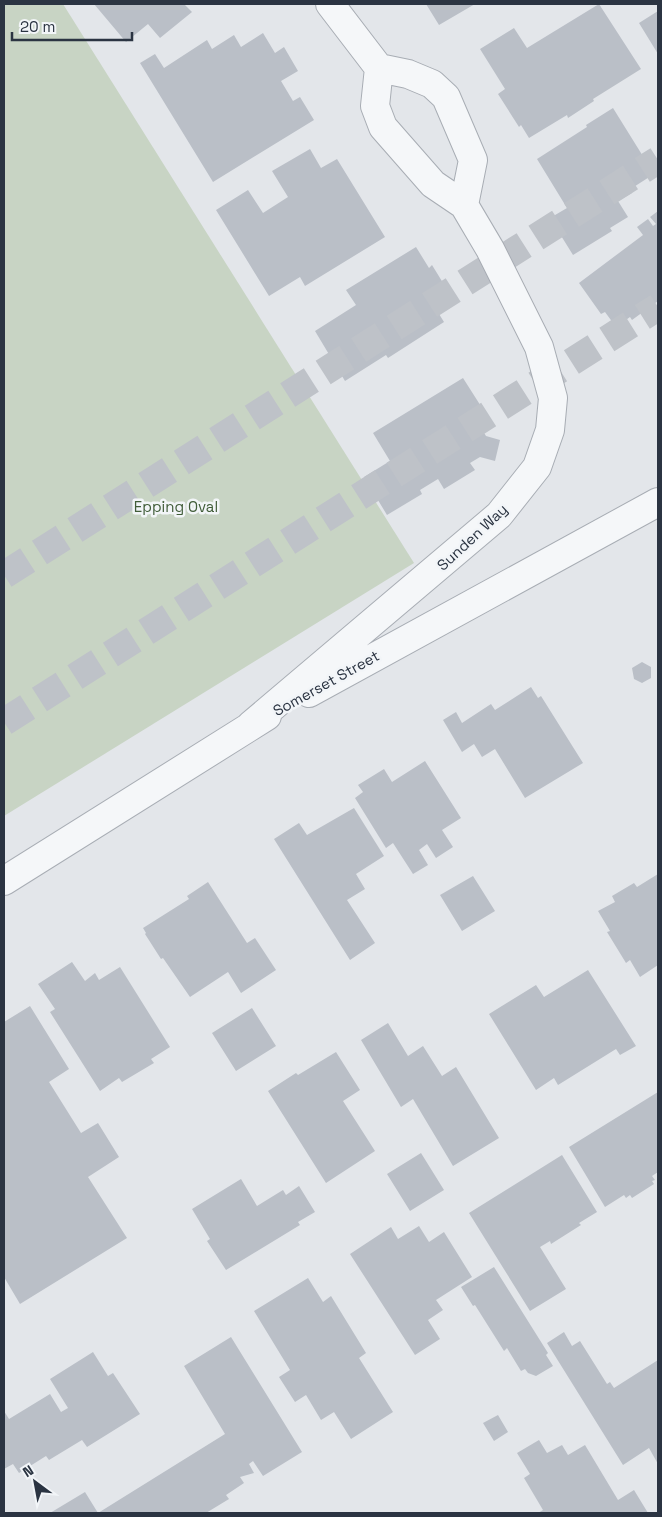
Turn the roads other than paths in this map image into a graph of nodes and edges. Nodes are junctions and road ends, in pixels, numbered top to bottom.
1 (330, 4) edge
2 (380, 68) junction
3 (464, 205) junction
4 (658, 502) edge
5 (252, 725) junction
6 (4, 881) edge

1 - 2 street
2 - 3 street, Sunden Way
2 - 3 street
3 - 5 street, Sunden Way
4 - 5 street, Somerset Street
5 - 6 street, Somerset Street

